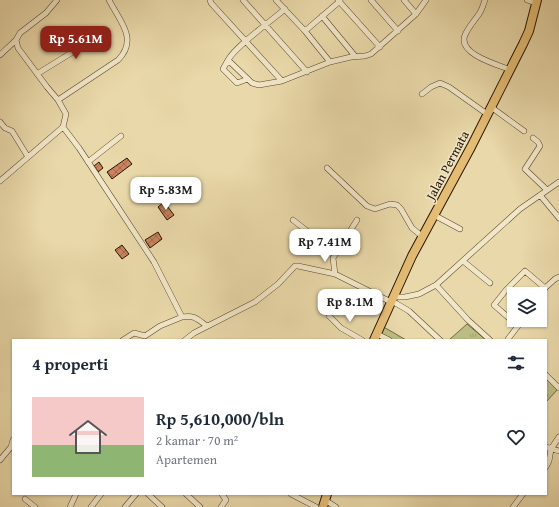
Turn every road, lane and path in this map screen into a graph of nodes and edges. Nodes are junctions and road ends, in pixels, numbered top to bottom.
1 (57, 0) edge
2 (109, 0) edge
3 (210, 0) edge
4 (243, 0) edge
5 (276, 0) edge
6 (371, 0) edge
7 (404, 0) edge
8 (426, 0) edge
9 (485, 0) edge
10 (526, 0) edge
11 (339, 1) edge
12 (536, 2) edge
13 (285, 9) junction
14 (416, 14) junction
15 (322, 16) junction
16 (266, 25) junction
17 (305, 31) junction
18 (398, 31) junction
19 (105, 32) dead end
20 (16, 40) junction
21 (246, 42) junction
22 (380, 47) junction
23 (0, 55) edge
24 (355, 56) junction
25 (228, 60) junction
26 (330, 62) junction
27 (511, 70) junction
28 (307, 72) junction
29 (37, 74) junction
30 (248, 80) junction
31 (282, 81) junction
32 (422, 94) dead end
33 (58, 100) junction
34 (489, 110) junction
35 (0, 122) edge
36 (63, 127) junction
37 (524, 131) dead end
38 (121, 136) dead end
39 (533, 138) dead end
40 (28, 157) junction
41 (88, 162) junction
42 (327, 168) dead end
43 (0, 181) edge
44 (559, 182) edge
45 (547, 190) junction
46 (540, 194) junction
47 (434, 215) junction
48 (559, 218) edge
49 (293, 220) dead end
50 (357, 220) dead end
51 (460, 229) dead end
52 (422, 237) junction
53 (337, 251) junction
54 (463, 261) junction
55 (335, 274) junction
56 (559, 277) edge
57 (490, 282) dead end
58 (436, 285) junction
59 (392, 300) junction
60 (329, 316) dead end
61 (182, 317) junction
62 (207, 326) junction
63 (376, 338) edge
64 (125, 339) edge
65 (186, 339) edge
66 (360, 339) edge
67 (439, 339) edge
68 (489, 339) edge
69 (508, 339) edge
70 (547, 376) edge
71 (559, 388) edge
72 (559, 437) edge
73 (12, 444) edge
74 (548, 448) edge
75 (559, 451) edge
76 (0, 460) edge
77 (547, 465) edge
78 (76, 495) edge
79 (100, 495) edge
80 (135, 495) edge
81 (149, 495) edge
82 (187, 495) edge
83 (223, 495) edge
84 (293, 495) edge
85 (523, 495) edge
86 (25, 499) dead end
87 (325, 500) edge
88 (35, 507) edge
89 (70, 507) edge
90 (91, 507) edge
91 (125, 507) edge
92 (161, 507) edge
93 (200, 507) edge
94 (220, 507) edge
95 (316, 507) edge
96 (336, 507) edge
97 (513, 507) edge

1 - 20 street
2 - 33 street
3 - 21 street
4 - 16 street
5 - 13 street
6 - 18 street
7 - 14 street
8 - 14 street
9 - 27 street
10 - 12 street
11 - 15 street
11 - 22 street
12 - 27 main road, Jalan Permata
13 - 16 street
13 - 17 street
14 - 18 street
15 - 17 street
15 - 24 street
16 - 21 street
16 - 28 street
17 - 26 street
18 - 22 street
19 - 29 street
20 - 23 street
20 - 29 street
21 - 25 street
21 - 31 street
22 - 24 street
24 - 26 street
25 - 30 street
25 - 30 street
26 - 28 street
27 - 34 main road, Jalan Permata
28 - 31 street
29 - 33 street
30 - 31 street
32 - 34 street
33 - 36 street
34 - 37 street
34 - 47 main road, Jalan Permata
35 - 40 street
36 - 40 street
36 - 41 street
38 - 41 street
39 - 45 street
40 - 43 street
41 - 61 street
42 - 52 street
44 - 45 street
45 - 46 street
46 - 48 street
46 - 54 street
47 - 51 street
47 - 52 main road, Jalan Permata
49 - 53 street
50 - 53 street
52 - 59 main road, Jalan Permata
53 - 55 street
54 - 57 street
54 - 58 street
55 - 59 street
55 - 62 street
56 - 69 street
58 - 59 street
58 - 68 street
59 - 63 main road, Jalan Permata
59 - 67 street
60 - 66 street
61 - 62 street
61 - 64 street
62 - 65 street
70 - 71 street
72 - 74 street
73 - 76 street
74 - 75 street
74 - 77 street
78 - 89 street
79 - 90 street
80 - 91 street
81 - 92 street
82 - 93 street
83 - 94 street
84 - 95 street
85 - 97 street
86 - 88 street
87 - 96 street

